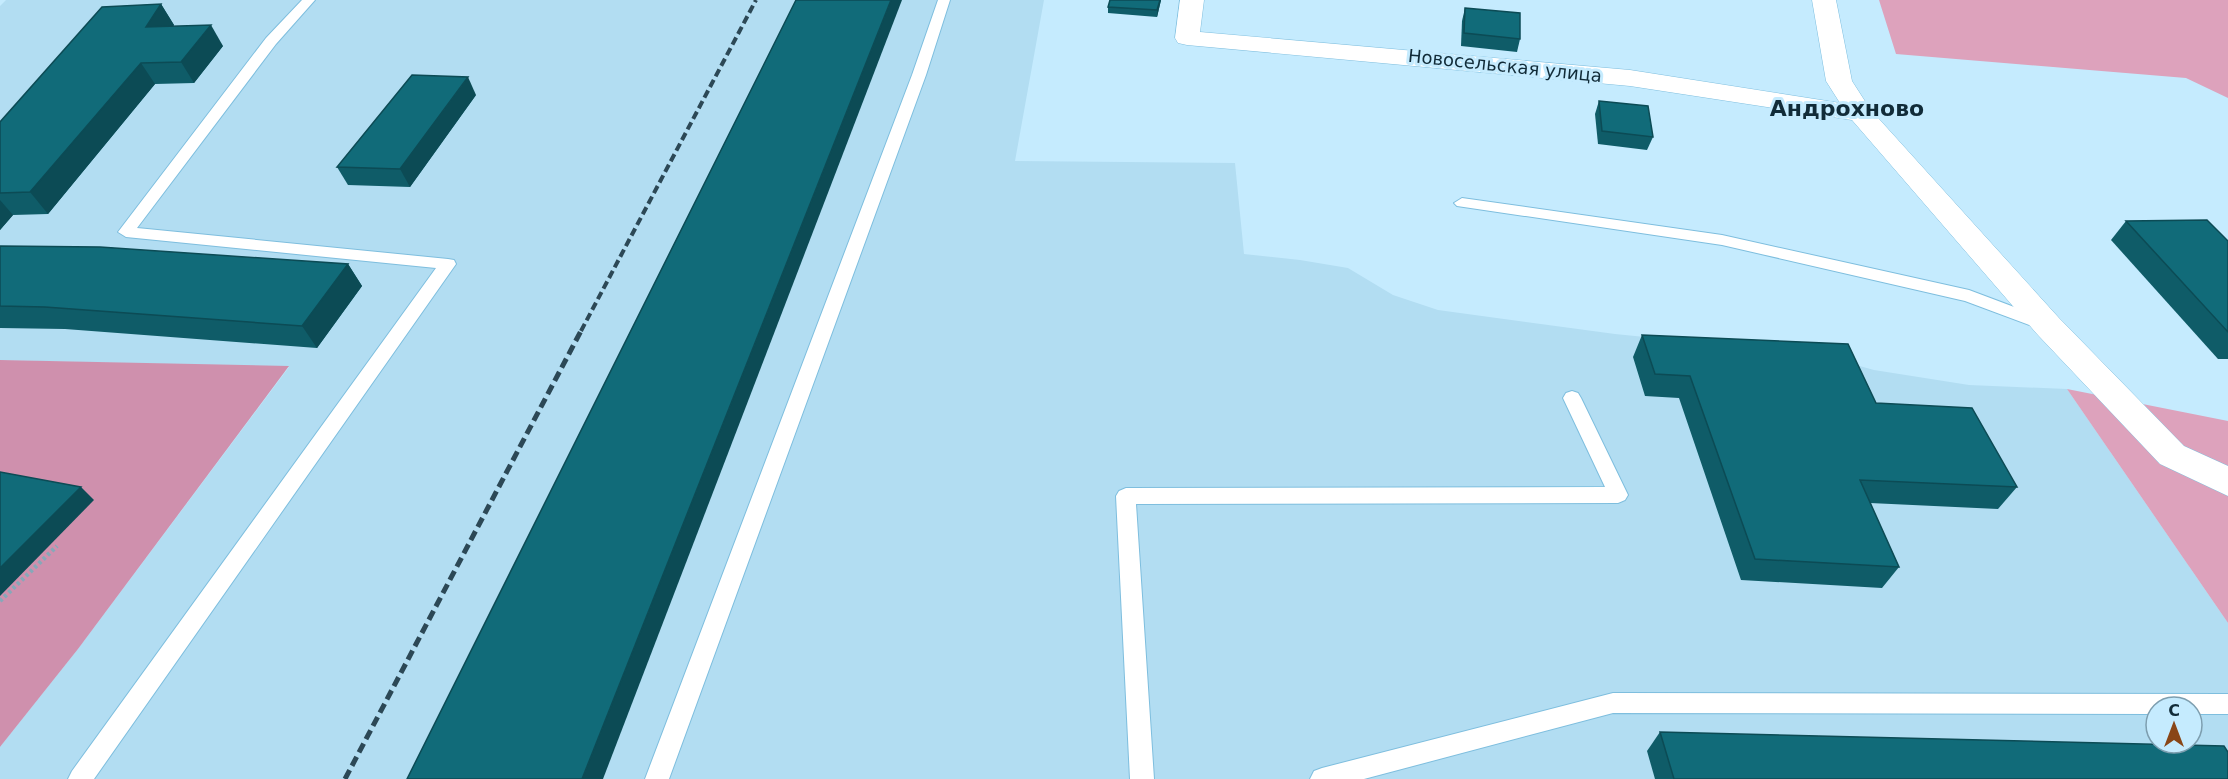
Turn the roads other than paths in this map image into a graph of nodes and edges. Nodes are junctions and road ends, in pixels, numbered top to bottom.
1 (309, 0) edge
2 (944, 0) edge
3 (1192, 0) edge
4 (1824, 0) edge
5 (1860, 114) junction
6 (1462, 203) dead end
7 (2048, 326) junction
8 (1572, 398) dead end
9 (2228, 483) edge
10 (2228, 704) edge
11 (80, 779) edge
12 (657, 779) edge
13 (1142, 779) edge
14 (1322, 779) edge

1 - 11 lane
2 - 12 lane
3 - 5 street, Новосельская улица
4 - 5 street
5 - 7 street
6 - 7 lane
7 - 9 street
8 - 13 lane
10 - 14 lane

